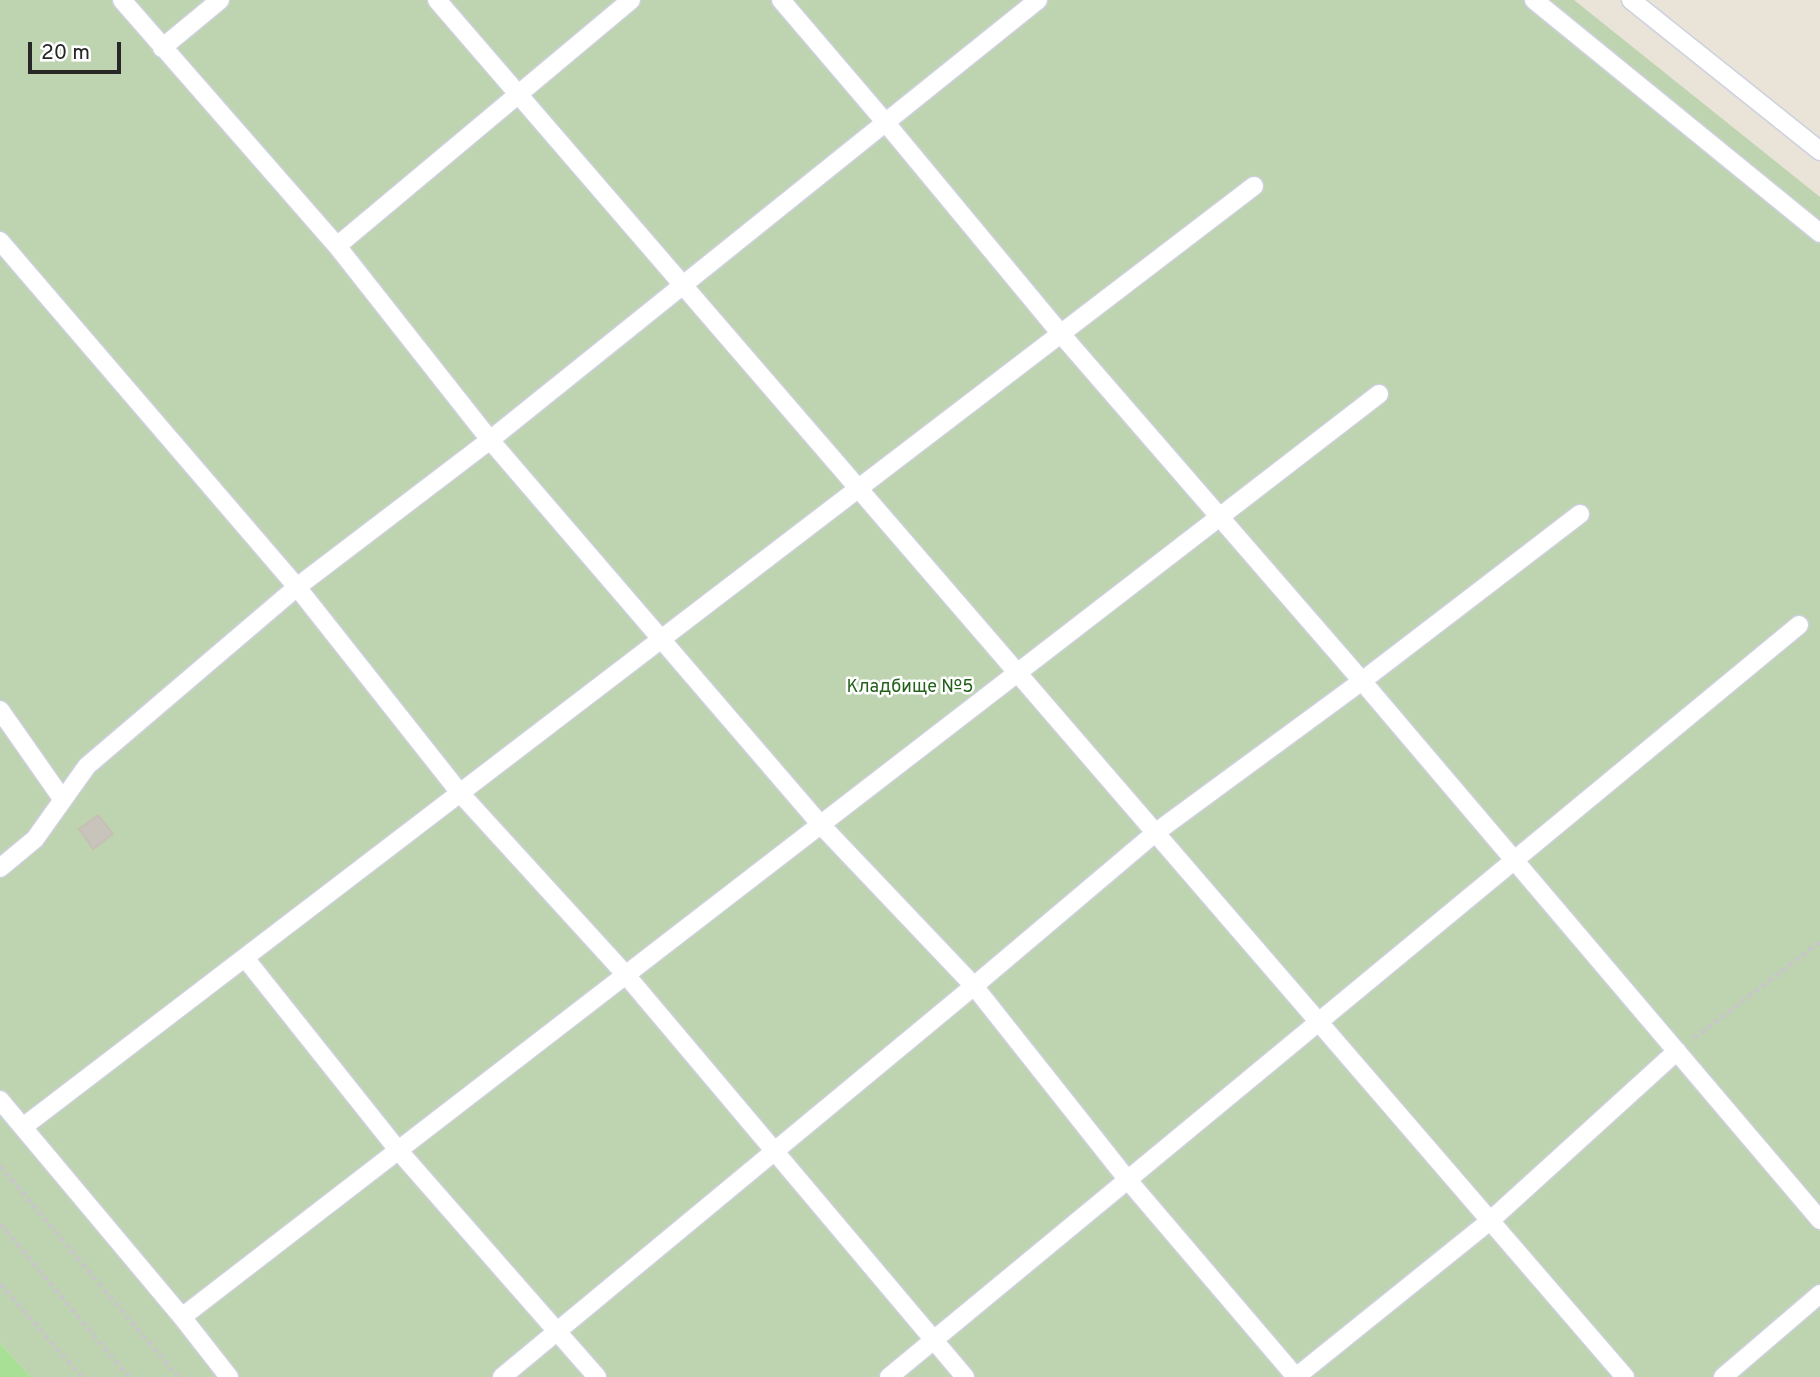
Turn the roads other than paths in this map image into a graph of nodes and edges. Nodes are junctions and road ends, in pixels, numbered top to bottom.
1 (122, 0) edge
2 (220, 0) edge
3 (437, 0) edge
4 (631, 0) edge
5 (781, 0) edge
6 (1038, 0) edge
7 (1534, 0) edge
8 (1631, 0) edge
9 (162, 48) junction
10 (517, 94) junction
11 (886, 123) junction
12 (1820, 151) edge
13 (1254, 186) dead end
14 (1820, 233) edge
15 (0, 241) edge
16 (337, 246) junction
17 (683, 285) junction
18 (1061, 334) junction
19 (1379, 394) dead end
20 (490, 440) junction
21 (859, 488) junction
22 (1580, 513) dead end
23 (1219, 518) junction
24 (297, 587) junction
25 (1799, 625) dead end
26 (662, 639) junction
27 (1018, 673) junction
28 (1362, 681) junction
29 (0, 710) edge
30 (460, 793) junction
31 (63, 800) junction
32 (821, 825) junction
33 (1155, 833) junction
34 (1513, 860) junction
35 (0, 868) edge
36 (245, 958) junction
37 (626, 975) junction
38 (974, 986) junction
39 (1319, 1021) junction
40 (1677, 1051) junction
41 (0, 1100) edge
42 (23, 1127) junction
43 (398, 1150) junction
44 (774, 1151) junction
45 (1127, 1179) junction
46 (1491, 1220) junction
47 (1820, 1220) edge
48 (1820, 1294) edge
49 (182, 1317) junction
50 (555, 1331) junction
51 (934, 1340) junction
52 (229, 1377) edge
53 (502, 1377) edge
54 (597, 1377) edge
55 (889, 1377) edge
56 (965, 1377) edge
57 (1296, 1377) edge
58 (1625, 1377) edge
59 (1723, 1377) edge

1 - 9 lane
2 - 9 lane
3 - 10 lane
4 - 10 lane
5 - 11 lane
6 - 11 lane
7 - 14 lane
8 - 12 lane
9 - 16 lane
10 - 16 lane
10 - 17 lane
11 - 17 lane
11 - 18 lane
13 - 18 lane
15 - 24 lane
16 - 20 lane
17 - 20 lane
17 - 21 lane
18 - 21 lane
18 - 23 lane
19 - 23 lane
20 - 24 lane
20 - 26 lane
21 - 26 lane
21 - 27 lane
22 - 28 lane
23 - 27 lane
23 - 28 lane
24 - 30 lane
24 - 31 lane
25 - 34 lane
26 - 30 lane
26 - 32 lane
27 - 32 lane
27 - 33 lane
28 - 33 lane
28 - 34 lane
29 - 31 lane
30 - 36 lane
30 - 37 lane
31 - 35 lane
32 - 37 lane
32 - 38 lane
33 - 38 lane
33 - 39 lane
34 - 39 lane
34 - 40 lane
36 - 42 lane
36 - 43 lane
37 - 43 lane
37 - 44 lane
38 - 44 lane
38 - 45 lane
39 - 45 lane
39 - 46 lane
40 - 46 lane
40 - 47 lane
41 - 42 lane
42 - 49 lane
43 - 49 lane
43 - 50 lane
44 - 50 lane
44 - 51 lane
45 - 51 lane
45 - 57 lane
46 - 57 lane
46 - 58 lane
48 - 59 lane
49 - 52 lane
50 - 53 lane
50 - 54 lane
51 - 55 lane
51 - 56 lane

